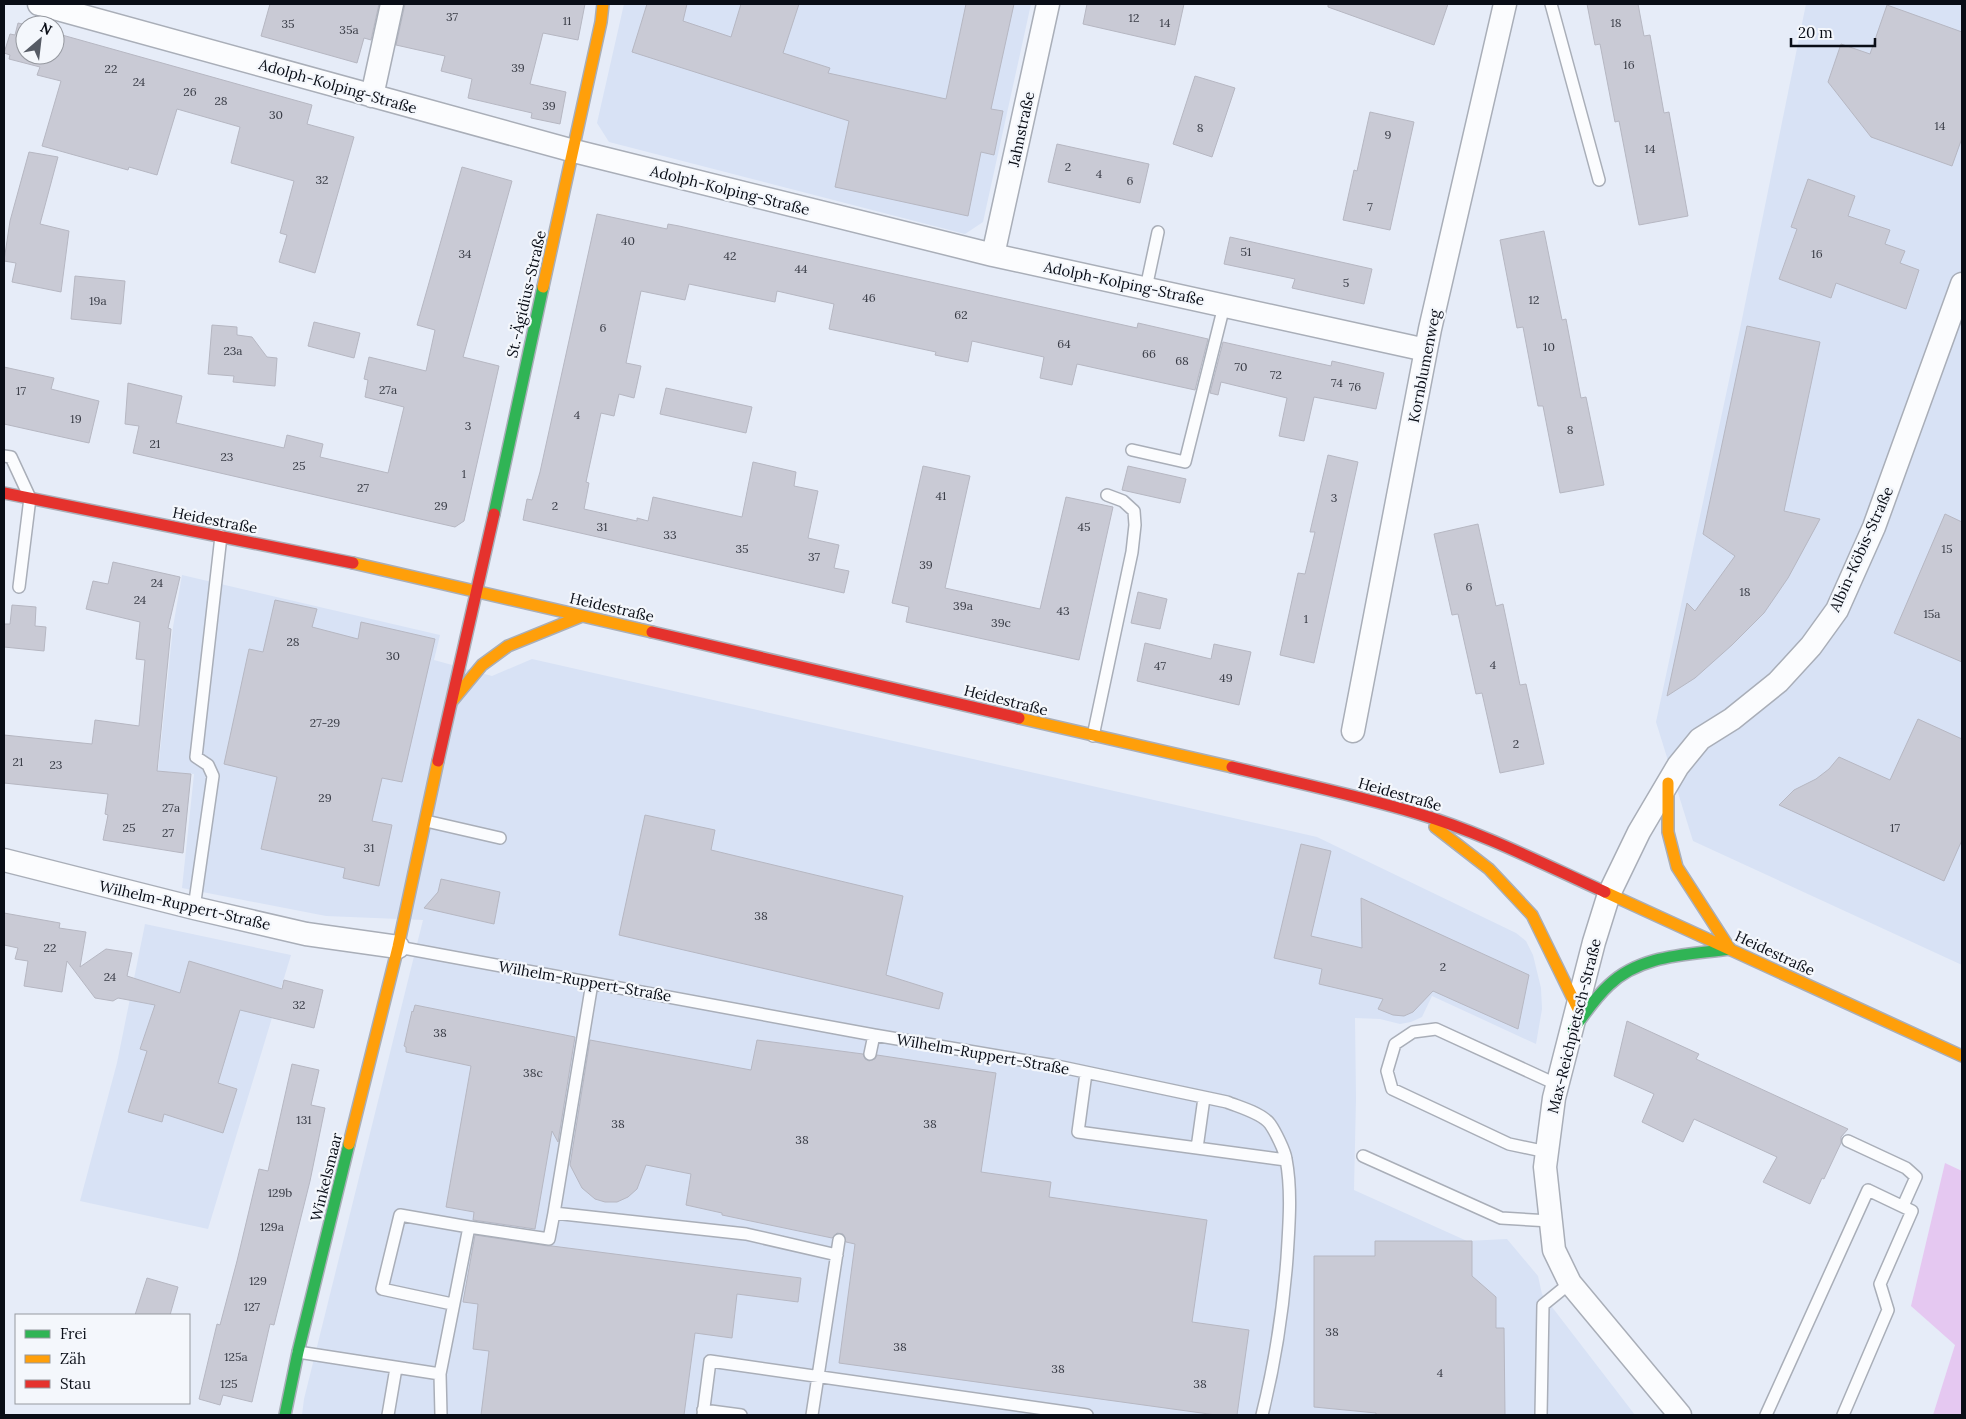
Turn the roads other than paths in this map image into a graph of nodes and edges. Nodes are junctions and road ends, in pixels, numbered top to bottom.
1 (39, 4) edge
2 (392, 4) edge
3 (603, 4) edge
4 (1048, 4) edge
5 (1505, 4) edge
6 (1551, 4) edge
7 (372, 96) junction
8 (574, 152) junction
9 (1599, 180) dead end
10 (1158, 232) dead end
11 (993, 255) junction
12 (1146, 288) junction
13 (1960, 296) edge
14 (1224, 306) junction
15 (1426, 350) junction
16 (1132, 450) dead end
17 (4, 456) edge
18 (4, 493) edge
19 (1107, 495) dead end
20 (30, 498) junction
21 (221, 536) junction
22 (19, 587) dead end
23 (477, 591) junction
24 (582, 616) junction
25 (451, 703) junction
26 (1353, 731) dead end
27 (1093, 736) junction
28 (1668, 783) junction
29 (1416, 813) junction
30 (426, 821) junction
31 (500, 838) dead end
32 (4, 860) edge
33 (1609, 894) junction
34 (194, 908) junction
35 (398, 947) junction
36 (1730, 949) junction
37 (592, 983) junction
38 (1578, 1009) junction
39 (1572, 1030) junction
40 (874, 1035) junction
41 (870, 1054) dead end
42 (1962, 1056) edge
43 (1086, 1073) junction
44 (1558, 1085) junction
45 (1204, 1098) junction
46 (1848, 1141) dead end
47 (1197, 1148) junction
48 (1547, 1152) junction
49 (1363, 1156) dead end
50 (1286, 1160) junction
51 (1903, 1206) junction
52 (554, 1213) junction
53 (1550, 1221) junction
54 (468, 1227) junction
55 (839, 1240) dead end
56 (837, 1255) junction
57 (1570, 1283) junction
58 (452, 1304) junction
59 (298, 1352) junction
60 (396, 1368) junction
61 (440, 1374) junction
62 (818, 1376) junction
63 (703, 1413) edge
64 (285, 1415) edge
65 (388, 1415) edge
66 (441, 1415) edge
67 (742, 1415) edge
68 (812, 1415) edge
69 (1087, 1415) edge
70 (1262, 1415) edge
71 (1542, 1415) edge
72 (1680, 1415) edge
73 (1766, 1415) edge
74 (1843, 1415) edge

1 - 7 street, Adolph-Kolping-Straße
2 - 7 street
3 - 8 main road, St.-Ägidius-Straße
4 - 11 street, Jahnstraße
5 - 15 street, Kornblumenweg
6 - 9 lane
7 - 8 street, Adolph-Kolping-Straße
8 - 11 street, Adolph-Kolping-Straße
8 - 23 main road, St.-Ägidius-Straße
10 - 12 lane
11 - 12 street, Adolph-Kolping-Straße
12 - 14 street, Adolph-Kolping-Straße
13 - 28 street, Albin-Köbis-Straße
14 - 15 street, Adolph-Kolping-Straße
14 - 16 lane
15 - 26 street, Kornblumenweg
17 - 20 lane
18 - 20 main road, Heidestraße
19 - 27 lane
20 - 21 main road, Heidestraße
20 - 22 lane
21 - 23 main road, Heidestraße
21 - 34 lane
23 - 24 main road, Heidestraße
23 - 25 main road
24 - 25 main road
24 - 27 main road, Heidestraße
25 - 30 main road
27 - 29 main road, Heidestraße
28 - 33 street, Albin-Köbis-Straße
28 - 36 main road
29 - 33 main road, Heidestraße
29 - 38 main road
30 - 31 lane
30 - 35 main road
32 - 34 street, Wilhelm-Ruppert-Straße
33 - 36 main road, Heidestraße
33 - 38 street, Max-Reichpietsch-Straße
34 - 35 street, Wilhelm-Ruppert-Straße
35 - 37 lane, Wilhelm-Ruppert-Straße
35 - 59 main road, Winkelsmaar
36 - 39 main road
36 - 42 main road, Heidestraße
37 - 40 lane, Wilhelm-Ruppert-Straße
37 - 52 lane
38 - 39 street, Max-Reichpietsch-Straße
39 - 44 street, Max-Reichpietsch-Straße
40 - 41 lane
40 - 43 lane, Wilhelm-Ruppert-Straße
43 - 45 lane, Wilhelm-Ruppert-Straße
43 - 47 lane
44 - 48 street, Max-Reichpietsch-Straße
44 - 48 lane
45 - 47 lane
45 - 50 lane, Wilhelm-Ruppert-Straße
46 - 51 lane
47 - 50 lane
48 - 53 street, Max-Reichpietsch-Straße
49 - 53 lane
50 - 70 lane, Wilhelm-Ruppert-Straße
51 - 73 lane
51 - 74 lane
52 - 54 lane
52 - 56 lane
53 - 57 street, Max-Reichpietsch-Straße
54 - 58 lane
54 - 58 lane
55 - 56 lane
56 - 62 lane
57 - 71 lane
57 - 72 street, Max-Reichpietsch-Straße
58 - 61 lane
59 - 60 lane
59 - 64 main road, Winkelsmaar
60 - 61 lane
60 - 65 lane
61 - 66 lane
62 - 63 lane
62 - 68 lane
62 - 69 lane
63 - 67 lane

